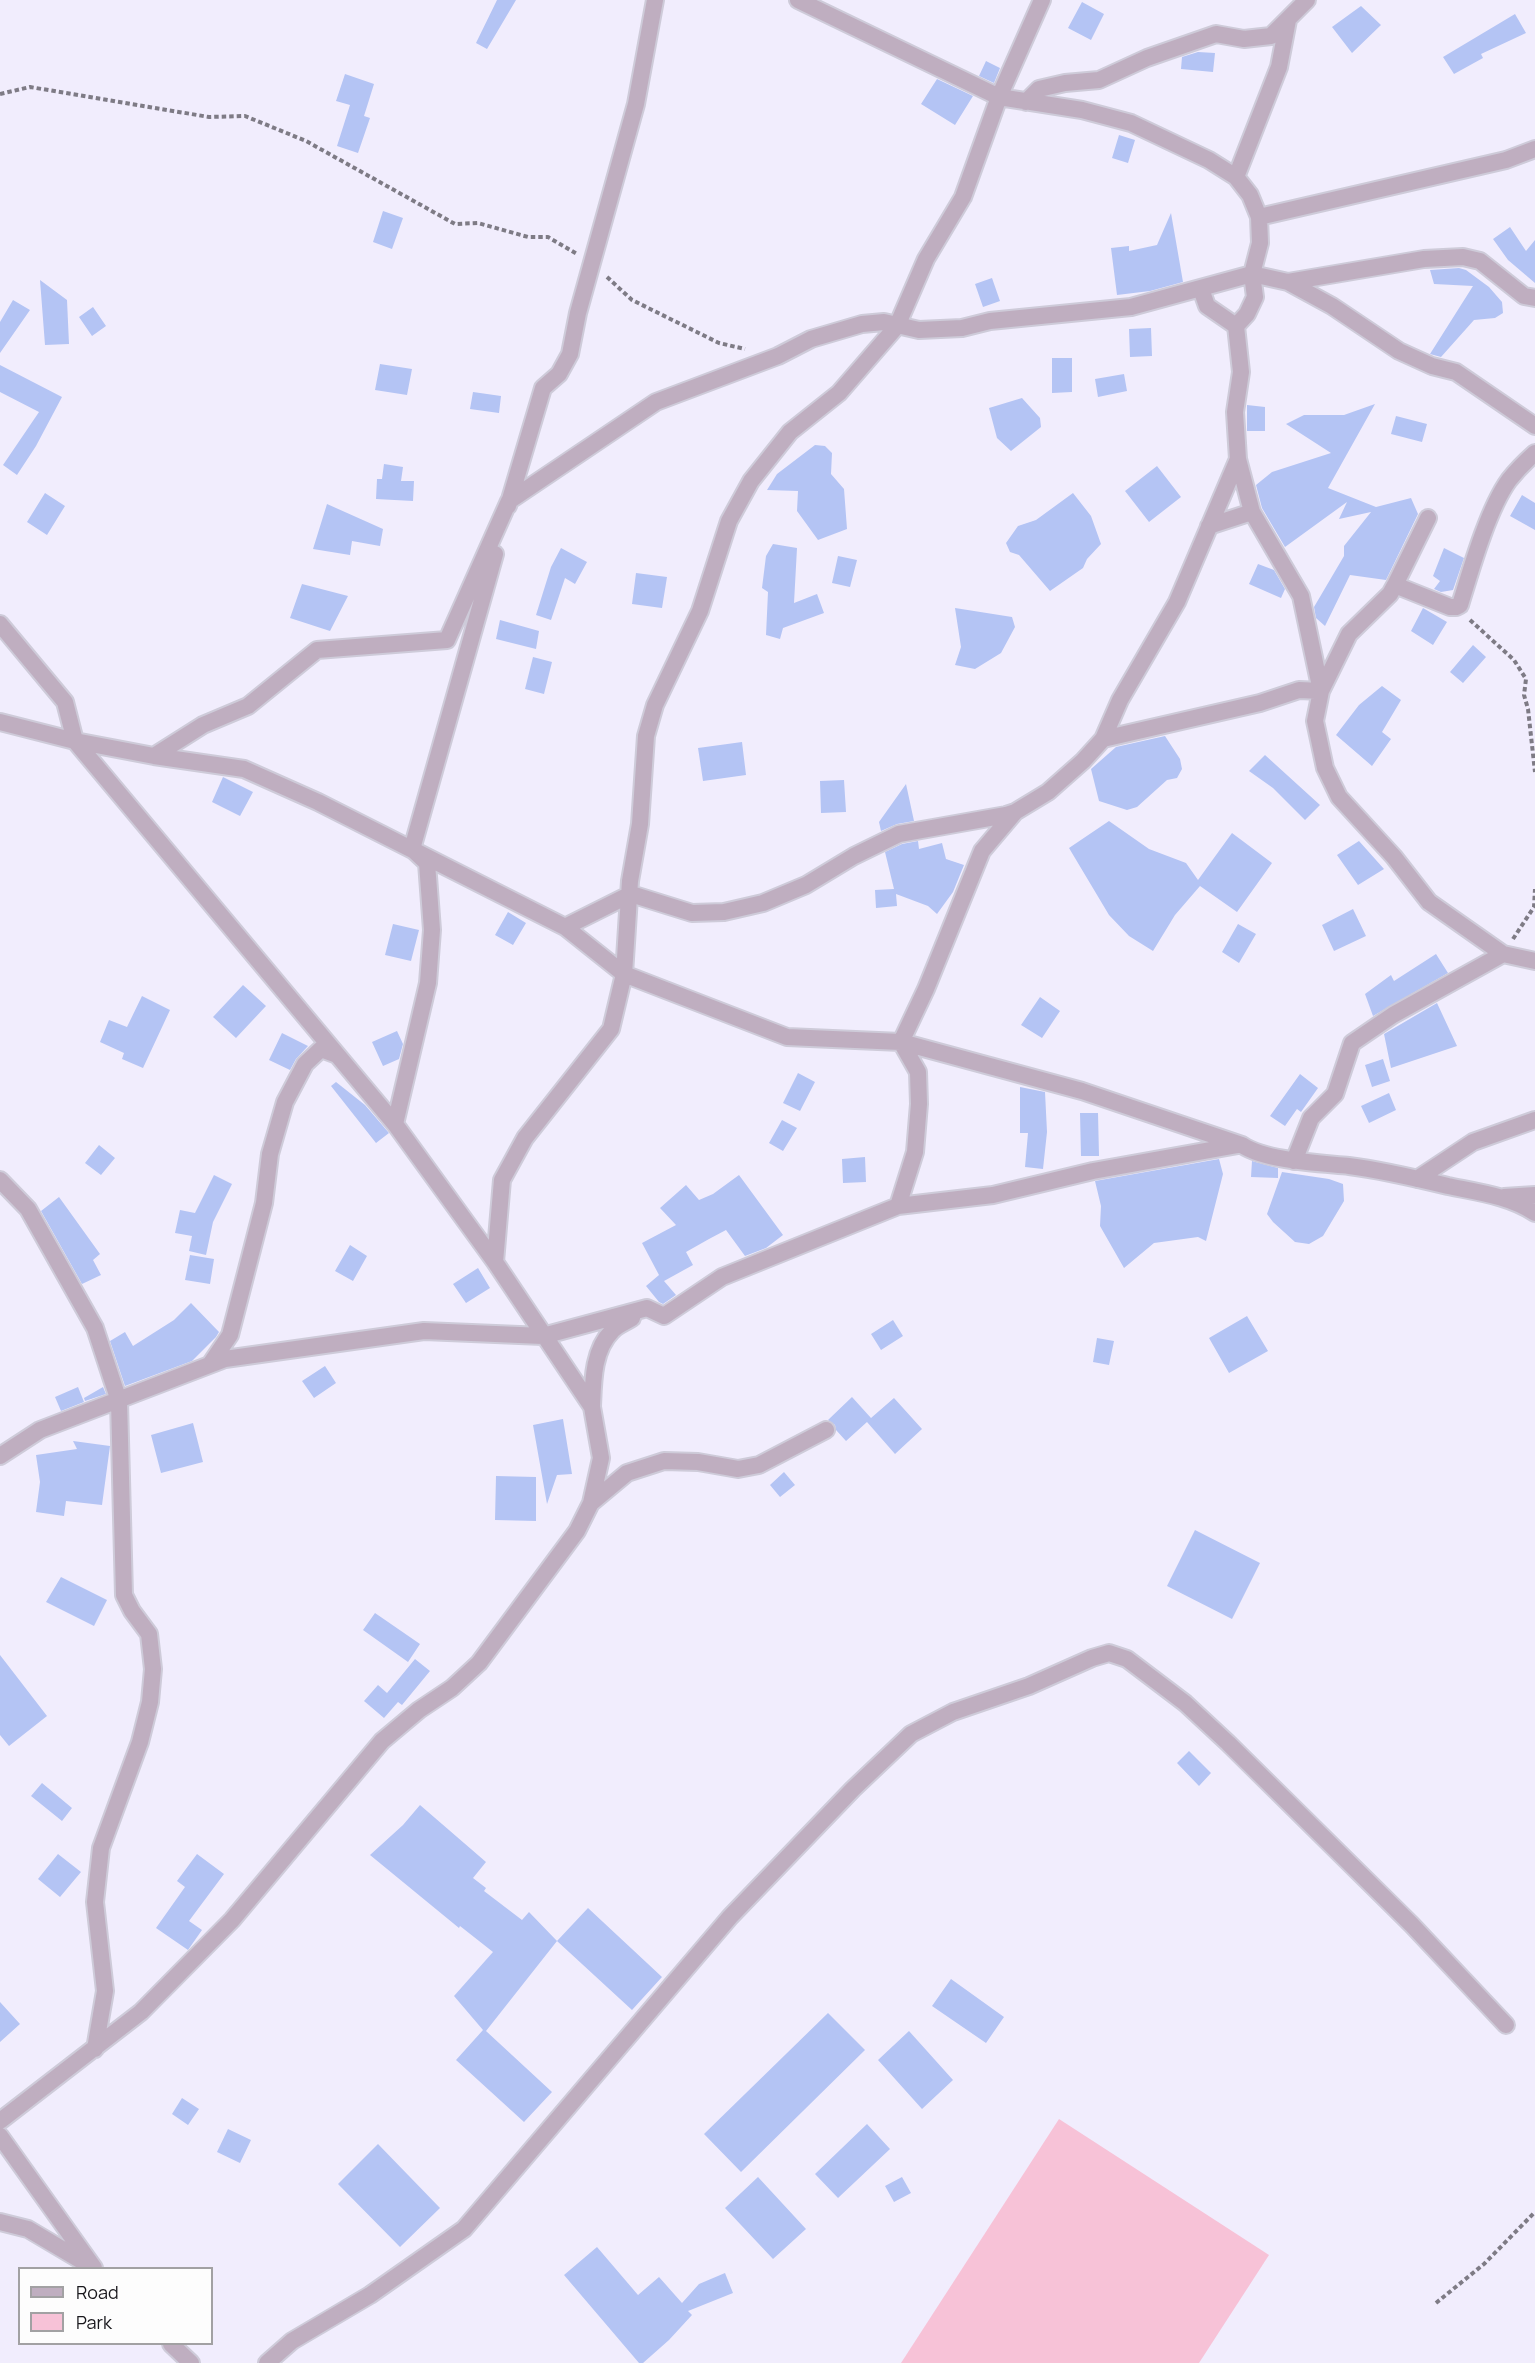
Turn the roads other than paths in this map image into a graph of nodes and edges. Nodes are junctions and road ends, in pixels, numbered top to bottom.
1 (655, 0) edge
2 (798, 0) edge
3 (1042, 0) edge
4 (1307, 0) edge
5 (1288, 20) junction
6 (999, 97) junction
7 (1026, 102) junction
8 (1535, 149) edge
9 (1236, 177) junction
10 (1259, 217) junction
11 (1252, 274) junction
12 (1288, 282) junction
13 (1201, 289) junction
14 (1535, 298) edge
15 (897, 326) junction
16 (1236, 326) junction
17 (1535, 426) edge
18 (1535, 453) edge
19 (1238, 459) junction
20 (509, 501) junction
21 (1252, 513) junction
22 (1428, 518) dead end
23 (1209, 526) junction
24 (1395, 585) junction
25 (0, 624) edge
26 (1321, 690) junction
27 (0, 722) edge
28 (1103, 739) junction
29 (75, 741) junction
30 (154, 756) junction
31 (1015, 812) junction
32 (412, 849) junction
33 (631, 894) junction
34 (565, 927) junction
35 (1503, 954) junction
36 (1535, 962) edge
37 (624, 974) junction
38 (901, 1042) junction
39 (337, 1055) junction
40 (1535, 1120) edge
41 (395, 1124) junction
42 (1242, 1145) junction
43 (1294, 1161) junction
44 (1417, 1179) junction
45 (0, 1180) edge
46 (1535, 1195) edge
47 (1500, 1197) junction
48 (898, 1206) junction
49 (1535, 1213) edge
50 (495, 1262) junction
51 (646, 1308) junction
52 (543, 1336) junction
53 (211, 1363) junction
54 (119, 1401) junction
55 (592, 1407) junction
56 (826, 1430) dead end
57 (0, 1456) edge
58 (591, 1503) junction
59 (1506, 2025) dead end
60 (95, 2049) junction
61 (0, 2121) edge
62 (0, 2136) edge
63 (0, 2222) edge
64 (92, 2267) edge
65 (93, 2267) edge
66 (173, 2345) edge
67 (191, 2363) edge
68 (267, 2363) edge

1 - 20 street
2 - 6 street
3 - 6 street
4 - 5 street
5 - 7 street
5 - 9 street
6 - 7 street
6 - 15 street
7 - 9 street
8 - 10 street
9 - 10 street
10 - 11 street
11 - 12 street
11 - 13 street
11 - 16 street
12 - 14 street
12 - 17 street
13 - 15 street
13 - 16 street
15 - 20 street
15 - 33 street
16 - 19 street
18 - 24 street
19 - 21 street
19 - 23 street
20 - 30 street
20 - 32 street
21 - 23 street
21 - 26 street
22 - 24 street
23 - 28 street
24 - 26 street
25 - 29 street
26 - 28 street
26 - 35 street
27 - 29 street
28 - 31 street
29 - 30 street
29 - 39 street
30 - 32 street
31 - 33 street
31 - 38 street
32 - 34 street
32 - 41 street
33 - 34 street
33 - 37 street
34 - 37 street
35 - 36 street
35 - 43 street
37 - 38 street
37 - 50 street
38 - 42 street
38 - 48 street
39 - 41 street
39 - 53 street
40 - 44 street
41 - 50 street
42 - 43 street
42 - 48 street
43 - 44 street
44 - 47 street
45 - 54 street
46 - 47 street
47 - 49 street
48 - 51 street
50 - 52 street
51 - 52 street
51 - 55 street
52 - 53 street
52 - 55 street
53 - 54 street
54 - 57 street
54 - 60 street
55 - 58 street
56 - 58 street
58 - 60 street
59 - 68 street
60 - 61 street
62 - 65 street
63 - 64 street
66 - 67 street

